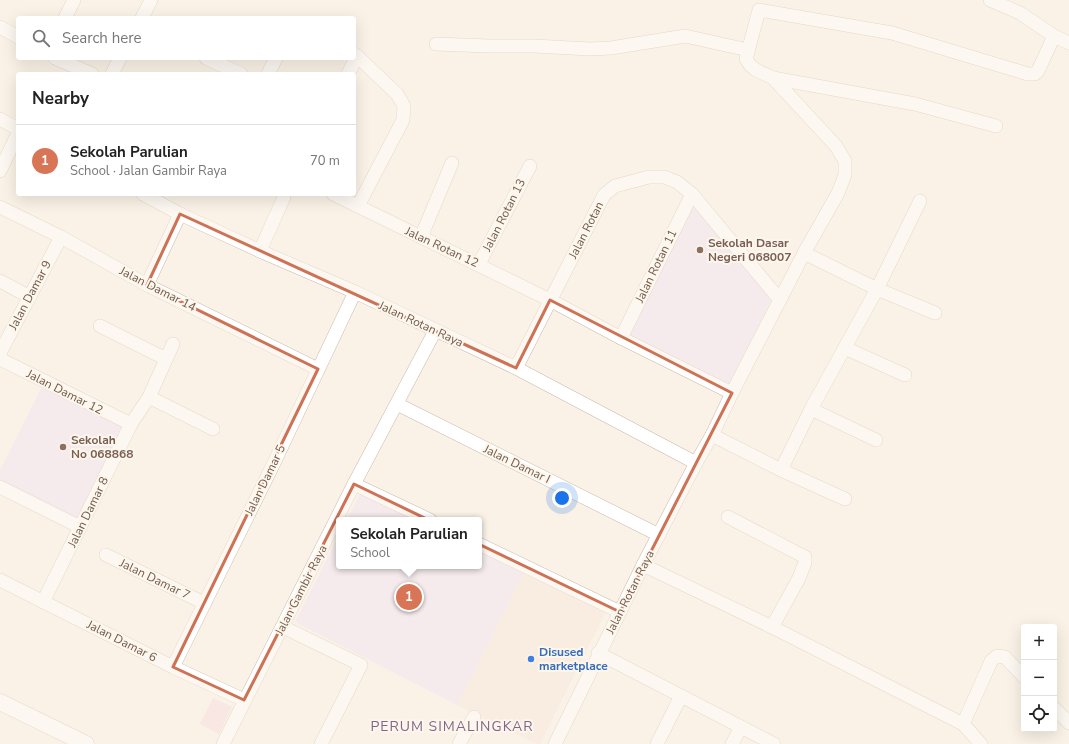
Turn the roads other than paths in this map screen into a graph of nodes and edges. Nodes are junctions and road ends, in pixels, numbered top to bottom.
1 (74, 0) edge
2 (151, 0) edge
3 (990, 0) edge
4 (66, 16) edge
5 (143, 16) edge
6 (0, 27) edge
7 (16, 36) edge
8 (1054, 36) junction
9 (1069, 43) edge
10 (436, 44) dead end
11 (748, 50) junction
12 (356, 55) edge
13 (60, 60) edge
14 (119, 60) edge
15 (210, 60) edge
16 (275, 60) edge
17 (354, 60) edge
18 (88, 72) edge
19 (113, 72) edge
20 (237, 72) edge
21 (269, 72) edge
22 (349, 72) edge
23 (773, 78) junction
24 (0, 119) edge
25 (996, 126) dead end
26 (16, 128) edge
27 (16, 138) edge
28 (452, 163) dead end
29 (530, 166) dead end
30 (0, 171) edge
31 (692, 194) junction
32 (147, 196) edge
33 (337, 196) edge
34 (284, 197) dead end
35 (920, 201) dead end
36 (358, 206) junction
37 (0, 207) edge
38 (180, 214) junction
39 (61, 237) junction
40 (421, 237) junction
41 (260, 251) junction
42 (804, 253) junction
43 (479, 264) junction
44 (0, 281) edge
45 (147, 285) junction
46 (877, 289) junction
47 (355, 292) junction
48 (30, 297) junction
49 (550, 300) junction
50 (780, 300) junction
51 (935, 313) dead end
52 (100, 326) dead end
53 (435, 331) junction
54 (620, 338) junction
55 (173, 344) dead end
56 (845, 348) junction
57 (0, 353) edge
58 (0, 359) edge
59 (166, 359) junction
60 (516, 368) junction
61 (318, 369) junction
62 (905, 375) dead end
63 (732, 393) junction
64 (149, 397) junction
65 (397, 404) junction
66 (811, 409) junction
67 (131, 424) junction
68 (213, 429) dead end
69 (712, 435) junction
70 (876, 440) dead end
71 (696, 463) junction
72 (781, 470) junction
73 (354, 484) junction
74 (0, 487) edge
75 (845, 499) dead end
76 (338, 517) edge
77 (424, 517) edge
78 (728, 517) dead end
79 (336, 520) edge
80 (80, 527) junction
81 (659, 535) junction
82 (482, 545) edge
83 (106, 555) dead end
84 (643, 566) junction
85 (0, 580) edge
86 (43, 602) junction
87 (204, 603) junction
88 (620, 612) junction
89 (283, 627) junction
90 (772, 627) junction
91 (598, 653) junction
92 (173, 667) junction
93 (1021, 674) edge
94 (681, 696) junction
95 (244, 700) junction
96 (0, 702) edge
97 (1057, 711) edge
98 (474, 717) dead end
99 (1069, 723) edge
100 (963, 724) junction
101 (741, 727) junction
102 (86, 744) edge
103 (223, 744) edge
104 (321, 744) edge
105 (459, 744) edge
106 (554, 744) edge
107 (657, 744) edge
108 (732, 744) edge
109 (774, 744) edge
110 (982, 744) edge

1 - 4 street
2 - 5 street
3 - 8 street
6 - 7 street
8 - 9 street
8 - 11 street
10 - 11 street
11 - 23 street
12 - 36 street
13 - 18 street
14 - 19 street
15 - 20 street
16 - 21 street
17 - 22 street
23 - 25 street
23 - 42 street, Jalan Rotan Raya
24 - 26 street
27 - 30 street
28 - 40 street
29 - 43 street, Jalan Rotan 13
31 - 49 street, Jalan Rotan
31 - 50 street, Jalan Rotan
31 - 54 street, Jalan Rotan 11
32 - 38 street, Jalan Rotan Raya
33 - 36 street, Jalan Rotan 12
34 - 41 street
35 - 46 street
36 - 40 street, Jalan Rotan 12
37 - 39 street, Jalan Damar 14
38 - 41 street, Jalan Rotan Raya
38 - 45 street
39 - 45 street, Jalan Damar 14
39 - 48 street, Jalan Damar 9
40 - 43 street, Jalan Rotan 12
41 - 47 street, Jalan Rotan Raya
42 - 46 street
42 - 50 street, Jalan Rotan Raya
43 - 49 street, Jalan Rotan 12
44 - 48 street
45 - 61 street, Jalan Damar 14
46 - 51 street
46 - 56 street
47 - 53 street, Jalan Rotan Raya
47 - 61 street, Jalan Damar 5
48 - 57 street, Jalan Damar 9
49 - 54 street, Jalan Rotan 12
49 - 60 street, Jalan Rotan
50 - 63 street, Jalan Rotan Raya
52 - 59 street
53 - 60 street, Jalan Rotan Raya
53 - 65 street, Jalan Gambir Raya
54 - 63 street, Jalan Rotan 12
55 - 59 street, Jalan Damar 8
56 - 62 street
56 - 66 street
58 - 67 street, Jalan Damar 12
59 - 64 street, Jalan Damar 8
60 - 71 street, Jalan Rotan Raya
61 - 87 street, Jalan Damar 5
63 - 69 street, Jalan Rotan Raya
64 - 67 street, Jalan Damar 8
64 - 68 street
65 - 73 street, Jalan Gambir Raya
65 - 81 street, Jalan Damar I
66 - 70 street
66 - 72 street
67 - 80 street, Jalan Damar 8
69 - 71 street, Jalan Rotan Raya
69 - 72 street
71 - 81 street, Jalan Rotan Raya
72 - 75 street
73 - 76 street, Jalan Gambir Raya
73 - 77 street
74 - 80 street
78 - 90 street
79 - 89 street, Jalan Gambir Raya
80 - 86 street, Jalan Damar 8
81 - 84 street, Jalan Rotan Raya
82 - 88 street
83 - 87 street, Jalan Damar 7
84 - 88 street, Jalan Rotan Raya
84 - 90 street
85 - 86 street, Jalan Damar 6
86 - 92 street, Jalan Damar 6
87 - 92 street, Jalan Damar 5
88 - 91 street, Jalan Rotan Raya
89 - 95 street, Jalan Gambir Raya
89 - 104 street
90 - 100 street
91 - 94 street
91 - 106 street, Jalan Rotan Raya
92 - 95 street, Jalan Damar 6
93 - 100 street
94 - 101 street
94 - 107 street
95 - 103 street, Jalan Gambir Raya
96 - 102 street
97 - 99 street
98 - 105 street
100 - 110 street
101 - 108 street
101 - 109 street

